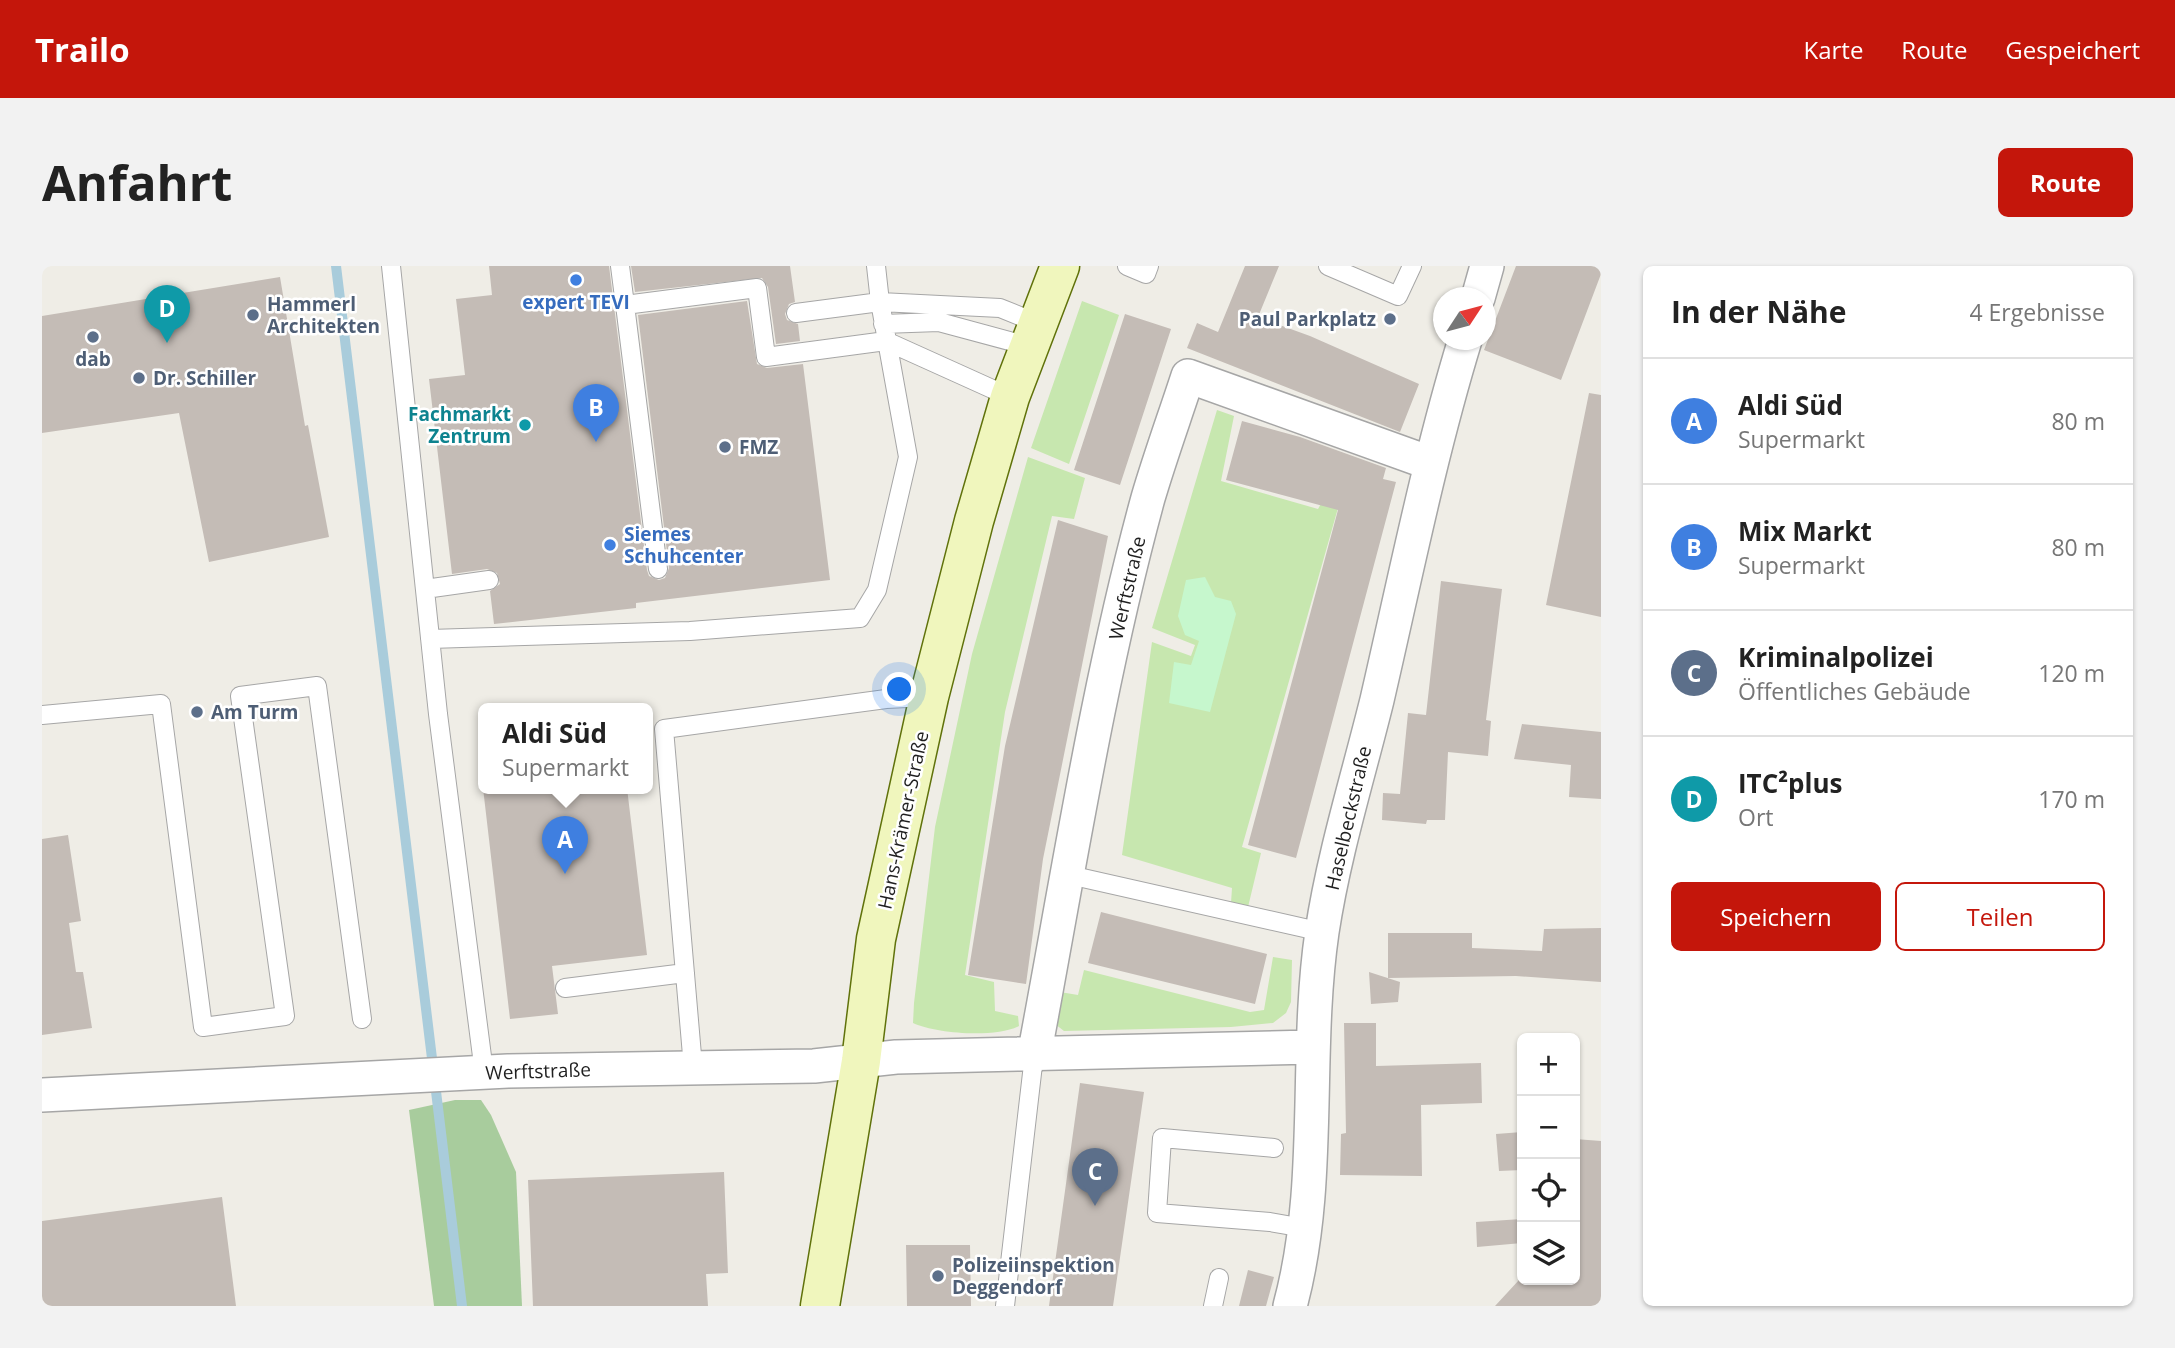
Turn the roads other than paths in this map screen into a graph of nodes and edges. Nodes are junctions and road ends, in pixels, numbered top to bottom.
1 (391, 266) edge
2 (620, 266) edge
3 (876, 266) edge
4 (1060, 266) edge
5 (1127, 266) edge
6 (1149, 266) edge
7 (1328, 266) edge
8 (1412, 266) edge
9 (1488, 266) edge
10 (1481, 287) edge
11 (880, 302) junction
12 (625, 305) junction
13 (796, 313) dead end
14 (885, 332) junction
15 (1033, 334) junction
16 (1462, 350) edge
17 (1010, 397) junction
18 (1430, 463) junction
19 (658, 569) dead end
20 (489, 580) dead end
21 (425, 589) junction
22 (430, 639) junction
23 (929, 697) junction
24 (42, 715) edge
25 (1065, 874) junction
26 (1322, 932) junction
27 (685, 973) junction
28 (565, 988) dead end
29 (362, 1019) dead end
30 (1312, 1047) junction
31 (1034, 1056) junction
32 (862, 1061) junction
33 (693, 1067) junction
34 (479, 1072) junction
35 (42, 1095) edge
36 (1274, 1148) dead end
37 (1304, 1228) junction
38 (1219, 1278) dead end
39 (820, 1306) edge
40 (1006, 1306) edge
41 (1213, 1306) edge
42 (1290, 1306) edge

1 - 21 lane
2 - 12 lane
3 - 11 lane
4 - 15 main road, Hans-Krämer-Straße
5 - 6 lane
7 - 8 lane
9 - 10 street
11 - 13 lane
11 - 14 lane
11 - 15 lane
12 - 14 lane
12 - 19 lane
14 - 15 lane
14 - 17 lane
14 - 22 lane
15 - 17 main road, Hans-Krämer-Straße
16 - 18 street, Haselbeckstraße
17 - 23 main road, Hans-Krämer-Straße
18 - 25 street, Werftstraße
18 - 26 street, Haselbeckstraße
20 - 21 lane
21 - 22 lane
22 - 34 lane
23 - 27 lane
23 - 32 main road, Hans-Krämer-Straße
24 - 29 lane
25 - 26 lane
25 - 31 street, Werftstraße
26 - 30 street, Haselbeckstraße
27 - 28 lane
27 - 33 lane
30 - 31 street, Werftstraße
30 - 37 street, Haselbeckstraße
31 - 32 street, Werftstraße
31 - 40 lane
32 - 33 street, Werftstraße
32 - 39 main road, Hans-Krämer-Straße
33 - 34 street, Werftstraße
34 - 35 street, Werftstraße
36 - 37 lane
37 - 42 street, Haselbeckstraße
38 - 41 lane

